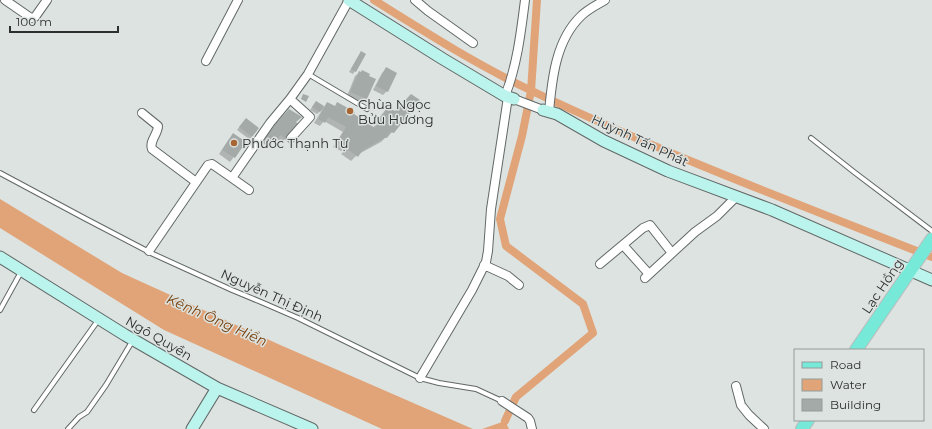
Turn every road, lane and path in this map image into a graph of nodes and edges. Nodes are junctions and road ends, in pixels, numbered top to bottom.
1 (5, 0) edge
2 (48, 0) edge
3 (238, 0) edge
4 (349, 0) edge
5 (415, 0) edge
6 (525, 0) edge
7 (605, 0) edge
8 (473, 43) dead end
9 (206, 61) dead end
10 (308, 74) junction
11 (508, 96) junction
12 (290, 99) junction
13 (547, 108) junction
14 (367, 109) dead end
15 (142, 113) dead end
16 (291, 138) dead end
17 (811, 138) dead end
18 (0, 172) edge
19 (232, 178) junction
20 (196, 182) junction
21 (249, 190) dead end
22 (736, 196) junction
23 (932, 237) edge
24 (623, 245) junction
25 (149, 251) junction
26 (672, 253) junction
27 (0, 257) edge
28 (600, 264) dead end
29 (484, 265) junction
30 (913, 266) junction
31 (22, 271) junction
32 (932, 280) edge
33 (519, 285) dead end
34 (0, 310) edge
35 (100, 319) junction
36 (133, 339) junction
37 (857, 349) edge
38 (420, 378) junction
39 (736, 386) dead end
40 (217, 388) junction
41 (502, 401) joint
42 (34, 410) dead end
43 (68, 429) edge
44 (192, 429) edge
45 (312, 429) edge
46 (532, 429) edge
47 (764, 429) edge

1 - 2 street
3 - 9 street
4 - 10 street
4 - 11 street, Huỳnh Tấn Phát
5 - 8 street
6 - 11 street
7 - 13 street
10 - 12 street
10 - 14 lane
11 - 13 street, Huỳnh Tấn Phát
11 - 29 street
12 - 16 street
12 - 19 street
13 - 22 street, Huỳnh Tấn Phát
15 - 20 street
17 - 23 lane
18 - 25 lane, Nguyễn Thị Định
19 - 20 street
19 - 21 street
20 - 25 street
22 - 26 street
22 - 30 street, Huỳnh Tấn Phát
23 - 30 main road, Lạc Hồng
24 - 26 street
24 - 26 street
24 - 28 street
25 - 38 lane, Nguyễn Thị Định
27 - 31 street, Ngô Quyền
29 - 33 street
29 - 38 street
30 - 32 street, Huỳnh Tấn Phát
30 - 37 main road, Lạc Hồng
31 - 34 lane
31 - 35 street, Ngô Quyền
35 - 36 street, Ngô Quyền
35 - 42 lane
36 - 40 street, Ngô Quyền
36 - 43 lane
38 - 41 lane, Nguyễn Thị Định
39 - 47 street
40 - 44 street
40 - 45 street, Ngô Quyền
41 - 46 street, Nguyễn Thị Định

